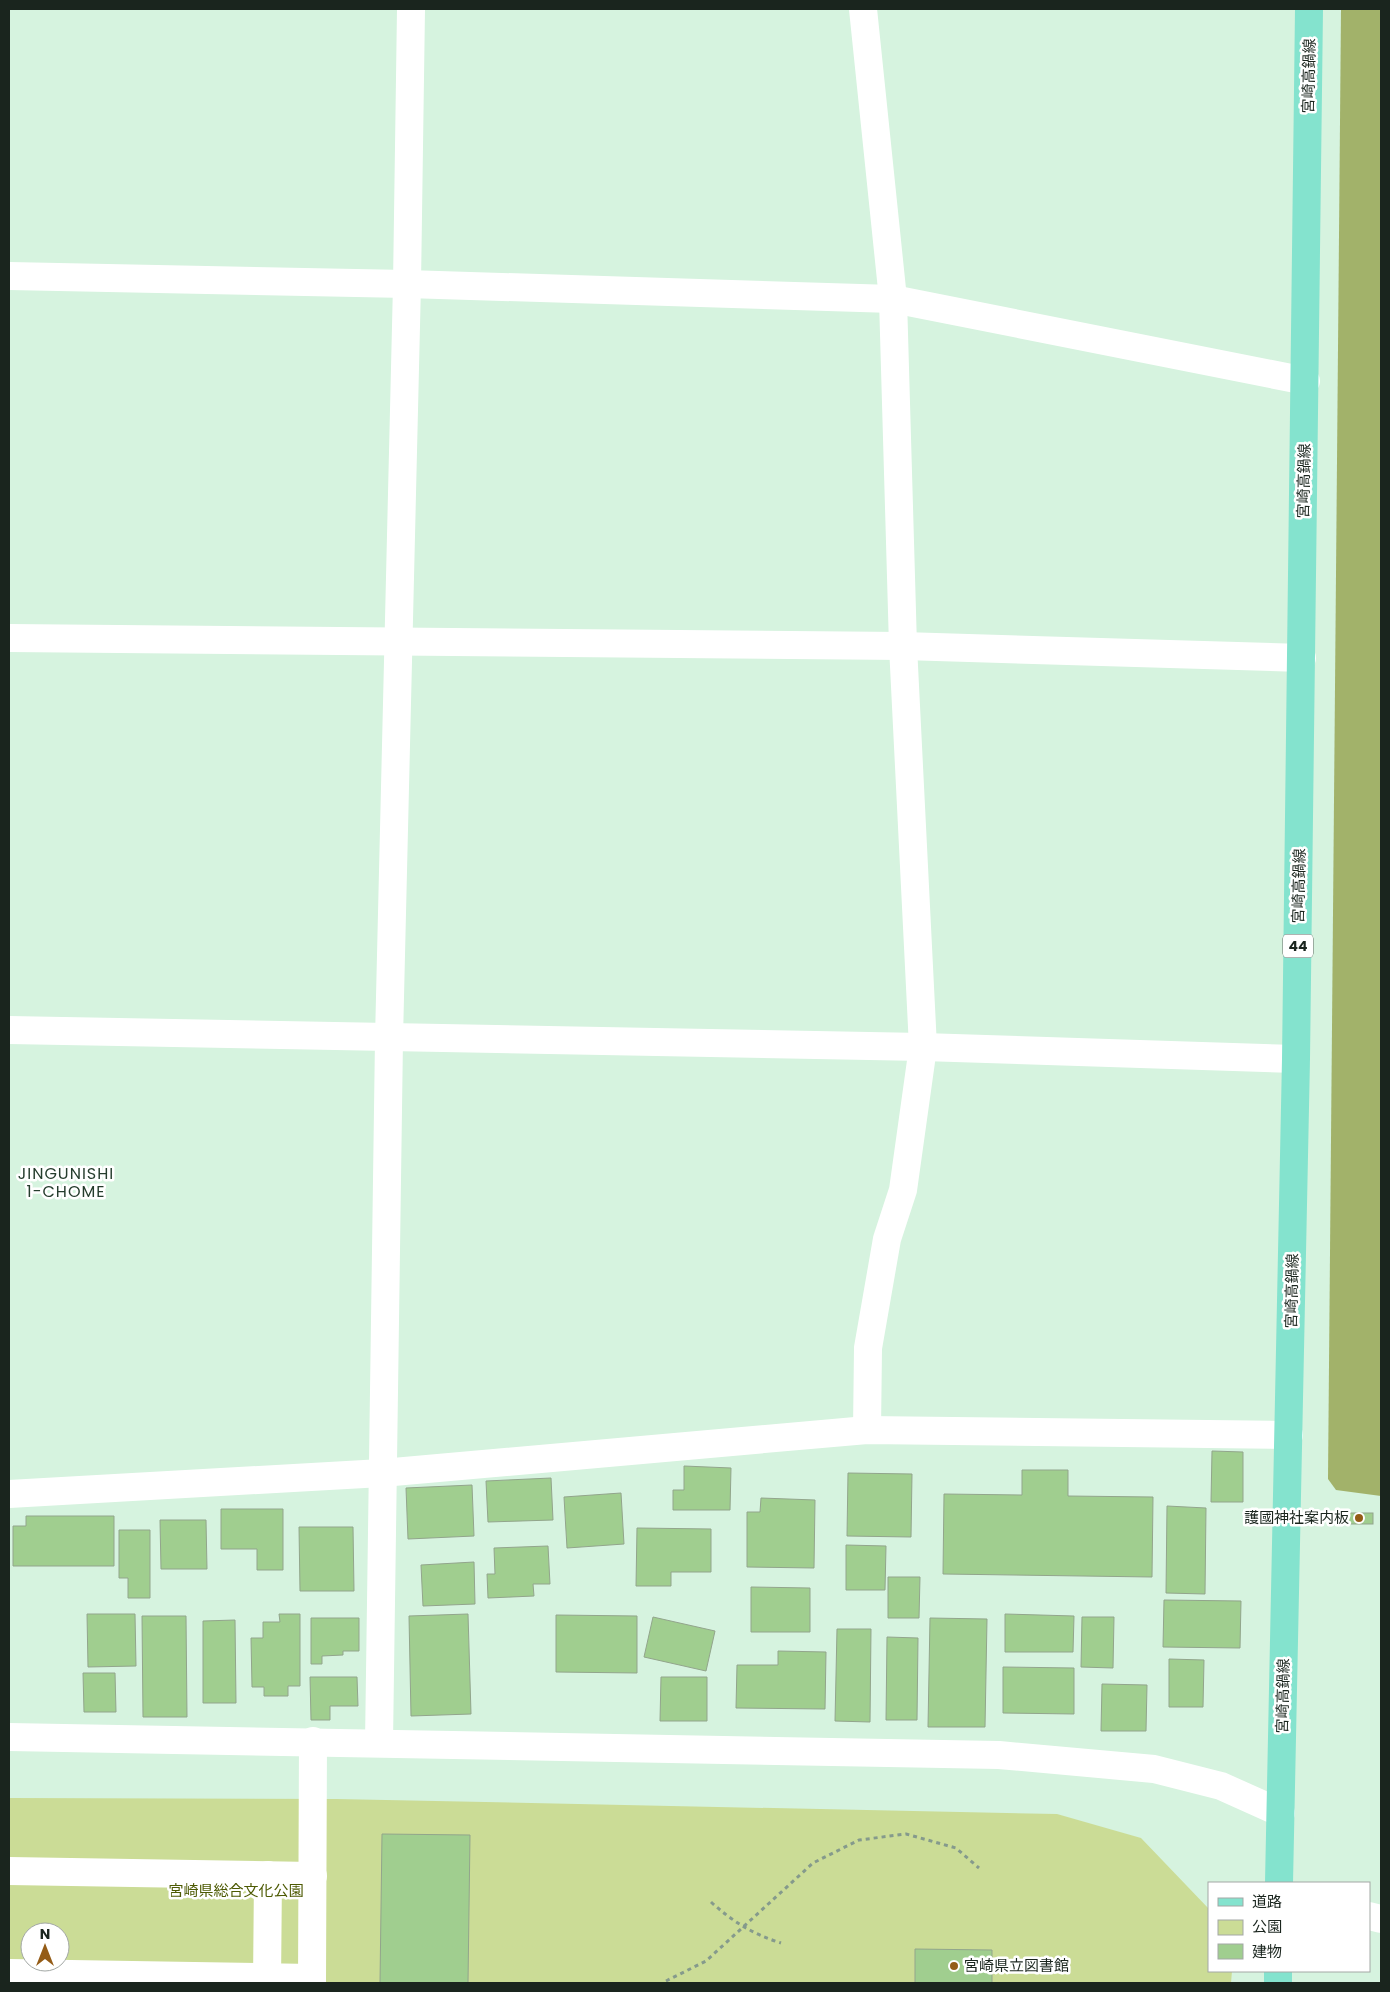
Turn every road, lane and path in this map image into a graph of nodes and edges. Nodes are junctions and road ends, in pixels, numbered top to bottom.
1 (411, 9) edge
2 (863, 9) edge
3 (1309, 9) edge
4 (9, 276) edge
5 (407, 284) junction
6 (894, 299) junction
7 (1306, 381) junction
8 (9, 638) edge
9 (398, 643) junction
10 (903, 646) junction
11 (1302, 658) junction
12 (9, 1030) edge
13 (389, 1039) junction
14 (923, 1047) junction
15 (1296, 1059) junction
16 (867, 1430) junction
17 (1289, 1436) junction
18 (382, 1473) junction
19 (9, 1494) edge
20 (9, 1736) edge
21 (313, 1742) junction
22 (379, 1743) junction
23 (1281, 1813) junction
24 (979, 1868) dead end
25 (9, 1871) edge
26 (268, 1875) junction
27 (313, 1876) junction
28 (1279, 1882) edge
29 (711, 1902) dead end
30 (744, 1928) junction
31 (781, 1943) dead end
32 (9, 1974) edge
33 (267, 1980) edge
34 (312, 1980) edge
35 (666, 1980) dead end

1 - 5 street
2 - 6 street
3 - 7 main road, 宮崎高鍋線 / 44
4 - 5 street
5 - 6 street
5 - 9 street
6 - 7 street
6 - 10 street
7 - 11 main road, 宮崎高鍋線 / 44
8 - 9 street
9 - 10 street
9 - 13 street
10 - 11 street
10 - 14 street
11 - 15 main road, 宮崎高鍋線 / 44
12 - 13 street
13 - 14 street
13 - 18 street
14 - 15 street
14 - 16 street
15 - 17 main road, 宮崎高鍋線 / 44
16 - 17 street
16 - 18 street
17 - 23 main road, 宮崎高鍋線 / 44
18 - 19 street
18 - 22 street
20 - 21 street
21 - 22 street
21 - 27 street
22 - 23 street
23 - 28 main road, 宮崎高鍋線 / 44
24 - 30 path
25 - 26 street
26 - 27 street
26 - 33 street
27 - 34 street
29 - 30 path
30 - 31 path
30 - 35 path
32 - 33 street
33 - 34 street

